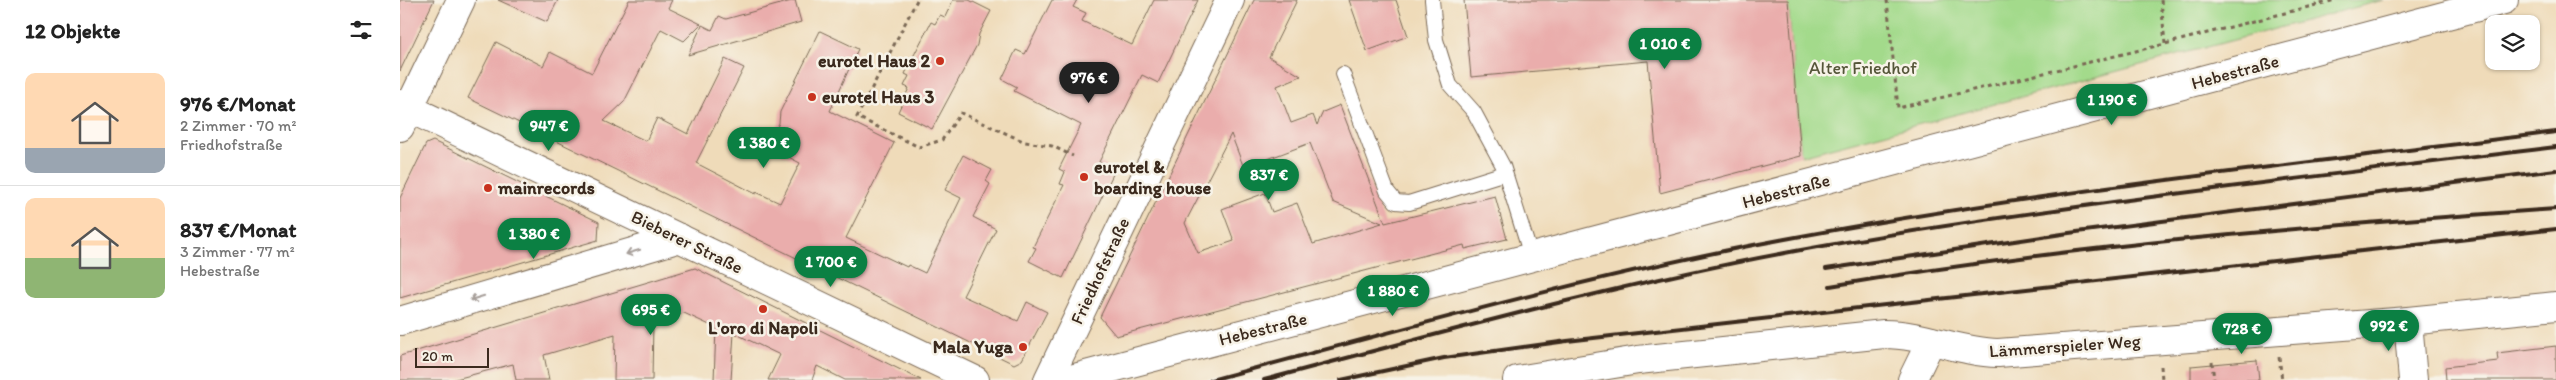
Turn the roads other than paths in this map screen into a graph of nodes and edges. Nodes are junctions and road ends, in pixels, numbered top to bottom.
1 (461, 0) edge
2 (1230, 0) edge
3 (1432, 0) edge
4 (2504, 0) edge
5 (1343, 74) dead end
6 (403, 113) edge
7 (1506, 173) junction
8 (680, 238) junction
9 (1532, 259) junction
10 (2556, 306) edge
11 (400, 321) edge
12 (2408, 321) junction
13 (1931, 341) junction
14 (975, 380) edge
15 (1048, 380) edge
16 (1067, 380) edge
17 (1517, 380) edge
18 (1912, 380) edge
19 (2413, 380) edge

1 - 6 street
2 - 15 street, Friedhofstraße
3 - 7 lane
4 - 9 street, Hebestraße
5 - 7 lane
6 - 8 street, Bieberer Straße
7 - 9 lane
8 -> 11 street
8 - 14 street, Bieberer Straße
9 - 16 street, Hebestraße
10 - 12 street, Lämmerspieler Weg
12 - 13 street, Lämmerspieler Weg
12 - 19 street
13 - 17 street, Lämmerspieler Weg
13 - 18 street

